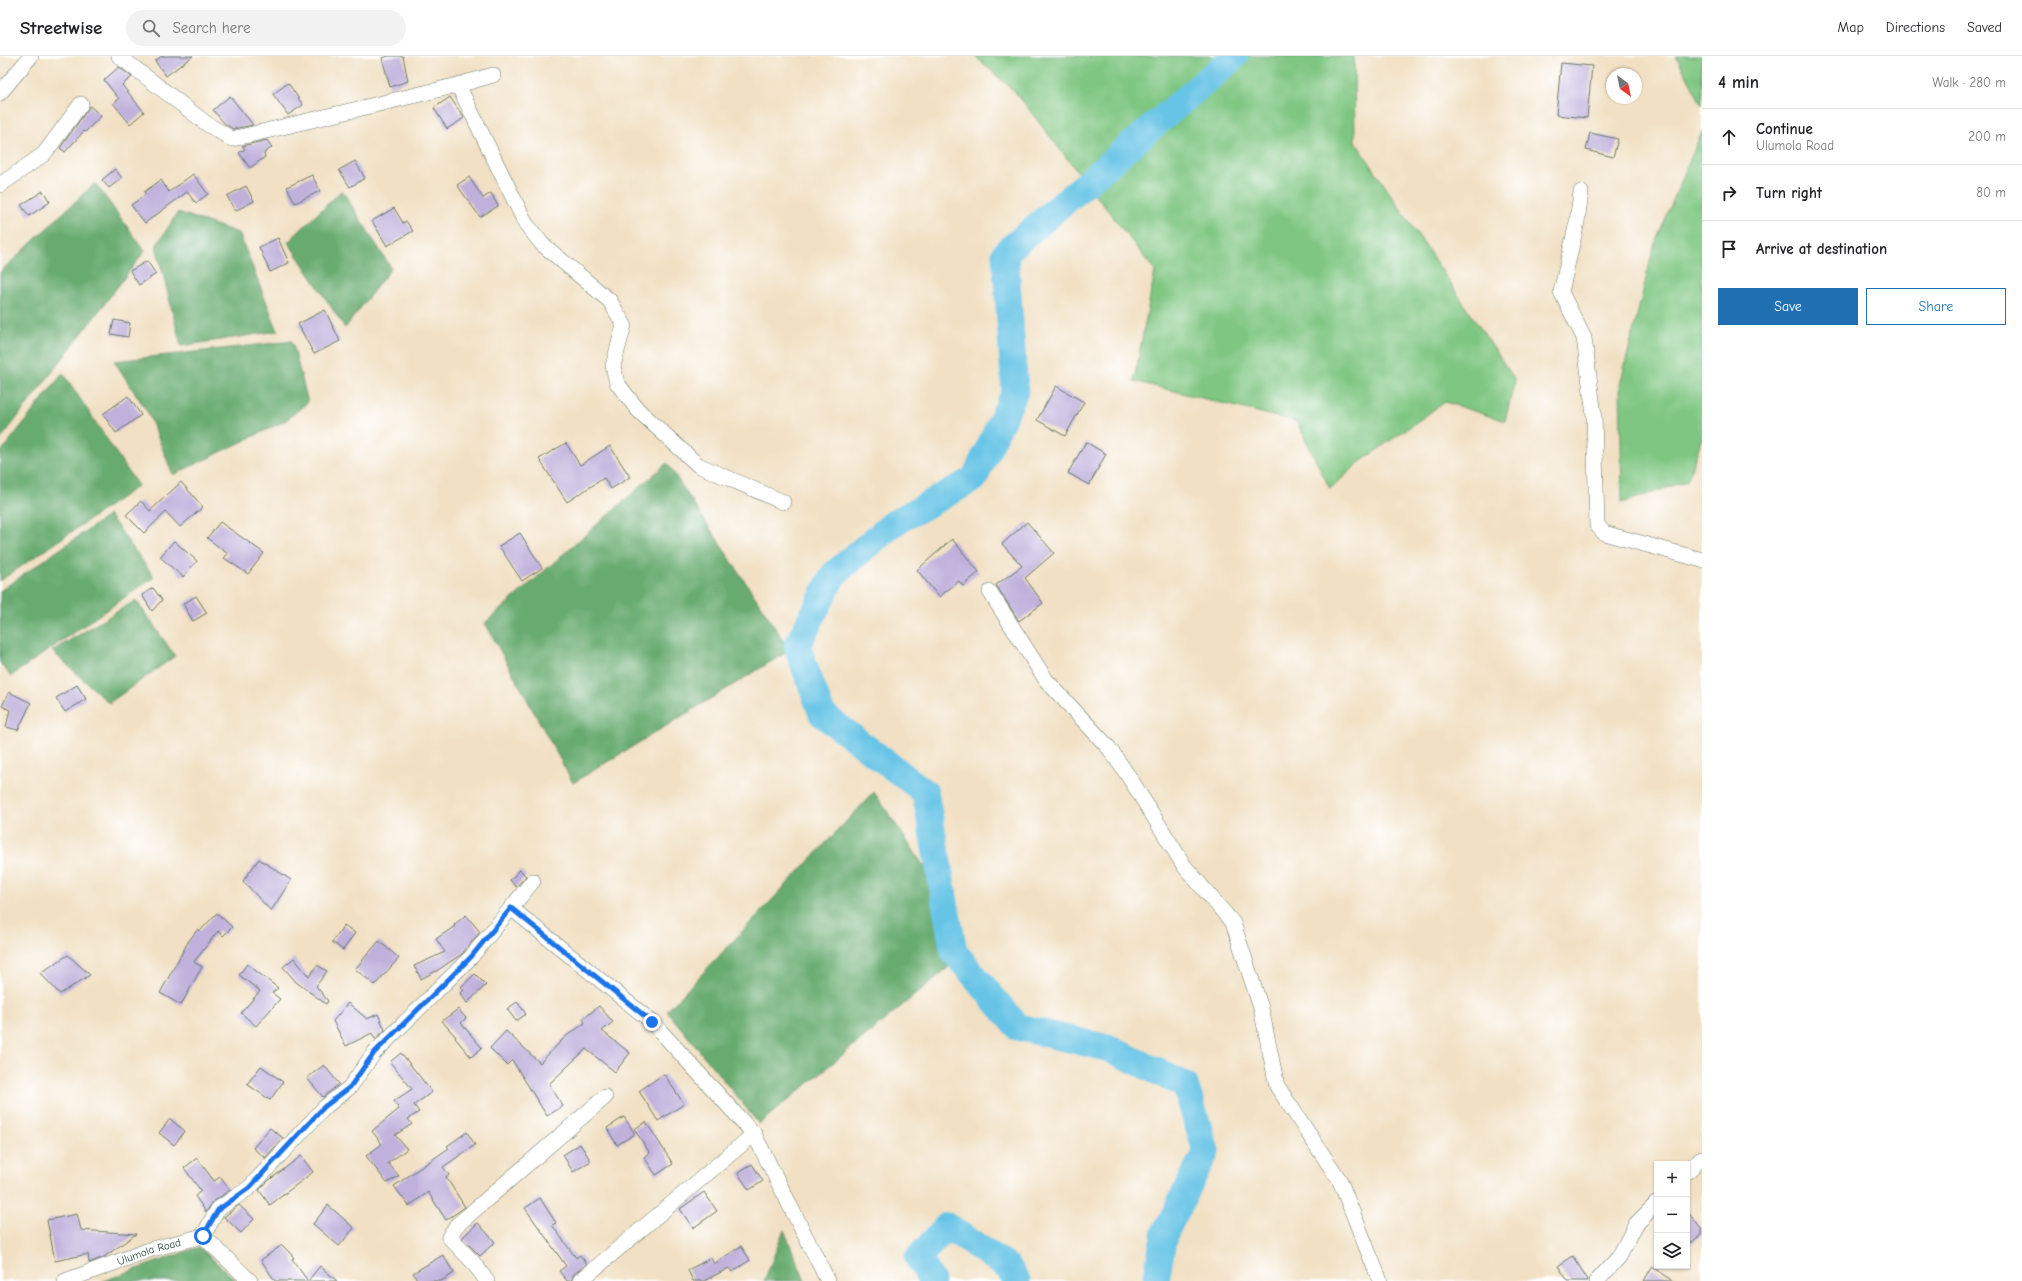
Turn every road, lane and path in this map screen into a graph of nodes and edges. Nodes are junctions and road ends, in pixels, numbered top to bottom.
1 (31, 56) edge
2 (119, 56) edge
3 (492, 75) dead end
4 (458, 86) junction
5 (2, 88) edge
6 (81, 104) dead end
7 (0, 185) edge
8 (1581, 192) dead end
9 (783, 502) dead end
10 (1702, 560) edge
11 (990, 592) dead end
12 (533, 881) dead end
13 (511, 908) junction
14 (606, 1097) dead end
15 (754, 1134) junction
16 (1702, 1158) edge
17 (1690, 1169) edge
18 (1654, 1206) edge
19 (203, 1236) junction
20 (65, 1281) edge
21 (250, 1281) edge
22 (487, 1281) edge
23 (580, 1281) edge
24 (828, 1281) edge
25 (1380, 1281) edge
26 (1597, 1281) edge

1 - 5 street
2 - 4 street
3 - 4 street
4 - 9 street
6 - 7 street
8 - 10 street
11 - 25 street
12 - 13 street
13 - 15 street
13 - 19 street
14 - 22 street
15 - 23 street
15 - 24 street
16 - 17 street
18 - 26 street
19 - 20 street, Ulumola Road
19 - 21 street

